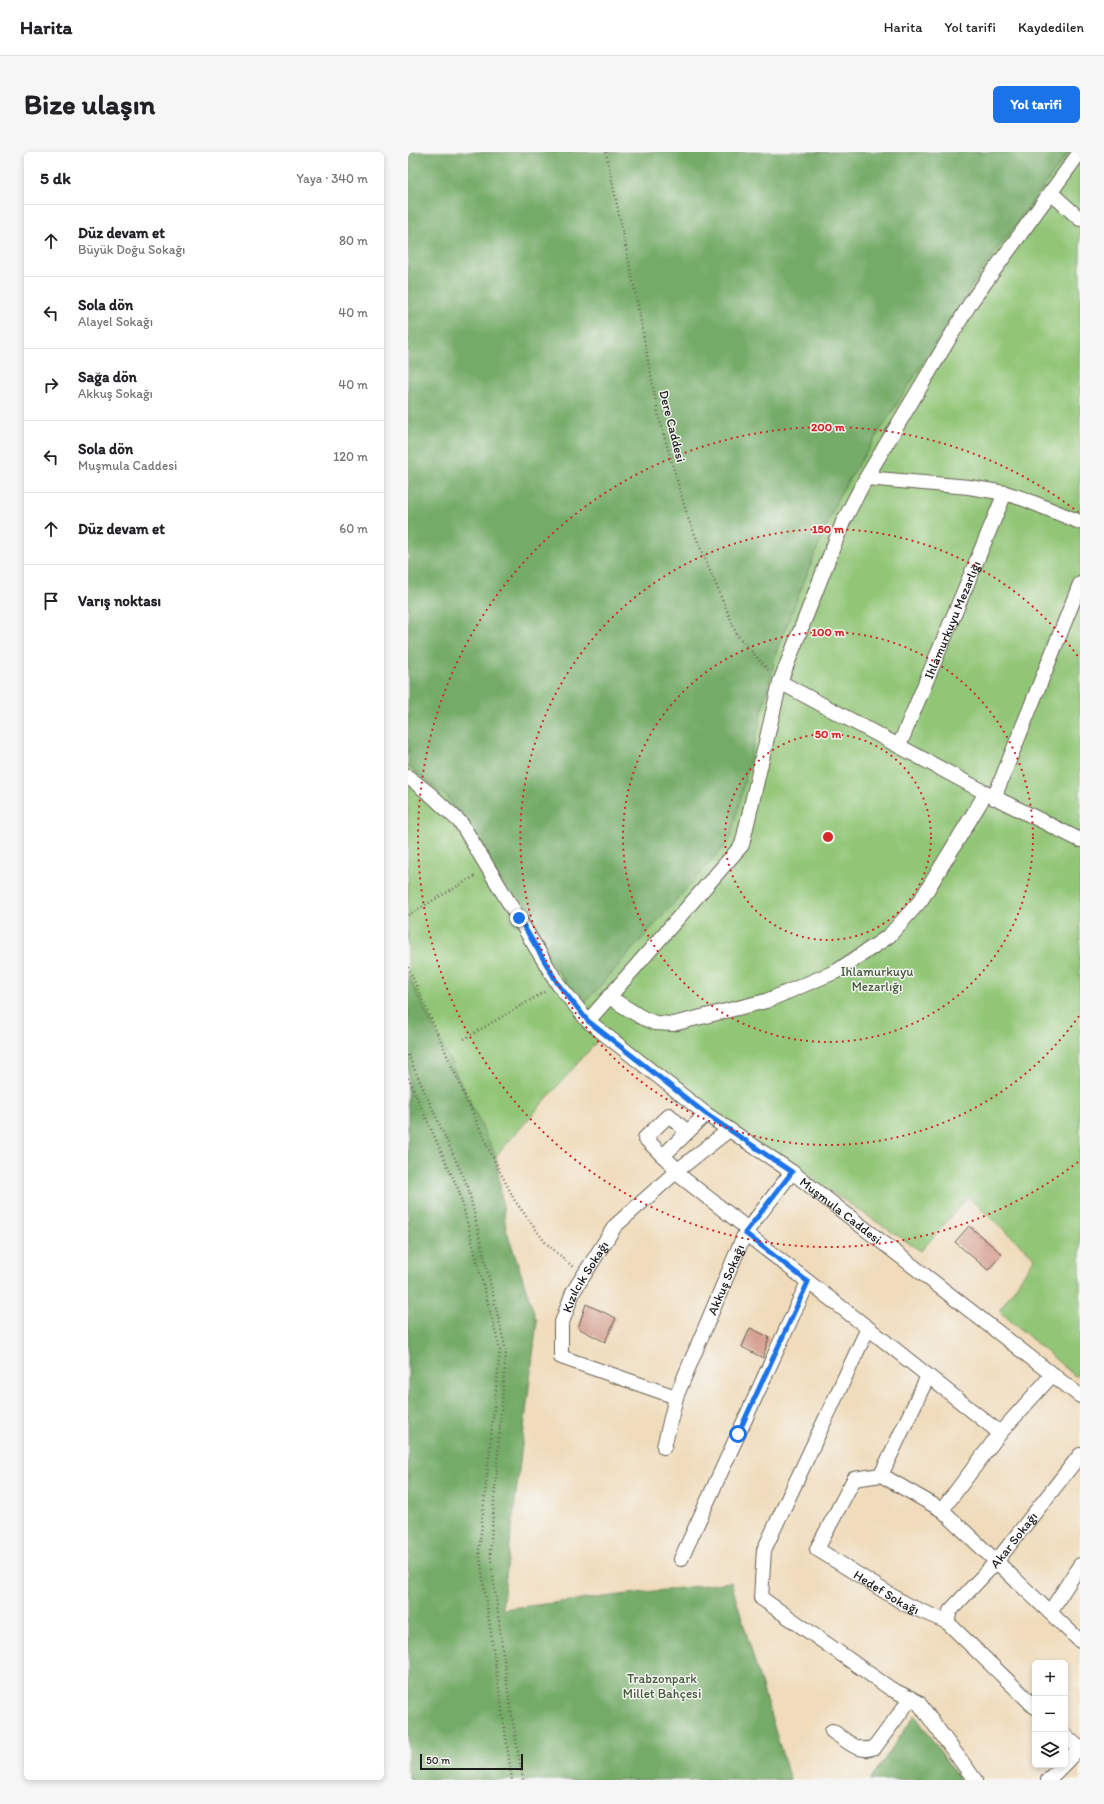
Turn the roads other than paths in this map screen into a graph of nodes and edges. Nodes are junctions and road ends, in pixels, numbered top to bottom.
1 (1080, 152) edge
2 (1050, 192) junction
3 (1080, 219) edge
4 (866, 478) junction
5 (1005, 493) junction
6 (1080, 522) edge
7 (1080, 584) edge
8 (780, 682) junction
9 (899, 746) junction
10 (408, 777) edge
11 (990, 796) junction
12 (1080, 840) edge
13 (609, 997) junction
14 (588, 1021) junction
15 (706, 1114) junction
16 (729, 1130) junction
17 (687, 1132) junction
18 (663, 1156) junction
19 (676, 1171) junction
20 (792, 1172) junction
21 (747, 1231) junction
22 (808, 1282) junction
23 (868, 1328) junction
24 (1053, 1374) junction
25 (928, 1376) junction
26 (1077, 1390) edge
27 (676, 1398) junction
28 (1000, 1433) junction
29 (664, 1447) dead end
30 (1080, 1454) edge
31 (880, 1475) junction
32 (942, 1510) junction
33 (681, 1559) dead end
34 (996, 1562) junction
35 (1080, 1565) edge
36 (1050, 1612) junction
37 (947, 1622) junction
38 (1080, 1641) edge
39 (911, 1698) junction
40 (1032, 1704) edge
41 (832, 1731) dead end
42 (1068, 1738) edge
43 (1079, 1748) edge
44 (1068, 1760) edge
45 (1060, 1768) edge
46 (975, 1780) edge
47 (1048, 1780) edge

1 - 2 street
2 - 3 street
2 - 4 street
4 - 5 street
4 - 8 street
5 - 6 street
5 - 9 street, Ihlamurkuyu Mezarlığı
7 - 11 street
8 - 9 street
8 - 13 street
9 - 11 street
10 - 14 street, Muşmula Caddesi
11 - 12 street
11 - 13 street
13 - 14 street
14 - 15 street, Muşmula Caddesi
15 - 16 street, Muşmula Caddesi
15 - 17 street
16 - 19 street, Kızılcık Sokağı
16 - 20 street, Muşmula Caddesi
17 - 18 street
17 - 18 street
18 - 19 street
19 - 21 street
19 - 27 street, Kızılcık Sokağı
20 - 21 street, Akkuş Sokağı
20 - 24 street, Muşmula Caddesi
21 - 22 street
21 - 27 street, Akkuş Sokağı
22 - 23 street
22 - 33 street
23 - 25 street
23 - 39 street
24 - 26 street, Muşmula Caddesi
24 - 28 street
25 - 28 street
25 - 31 street
27 - 29 street, Akkuş Sokağı
28 - 32 street
30 - 34 street, Akar Sokağı
31 - 32 street
31 - 37 street, Hedef Sokağı
32 - 34 street
34 - 36 street
34 - 37 street, Akar Sokağı
35 - 36 street
36 - 38 street
37 - 40 street, Hedef Sokağı
39 - 41 street
39 - 46 street
42 - 43 street
43 - 44 street
45 - 47 street

